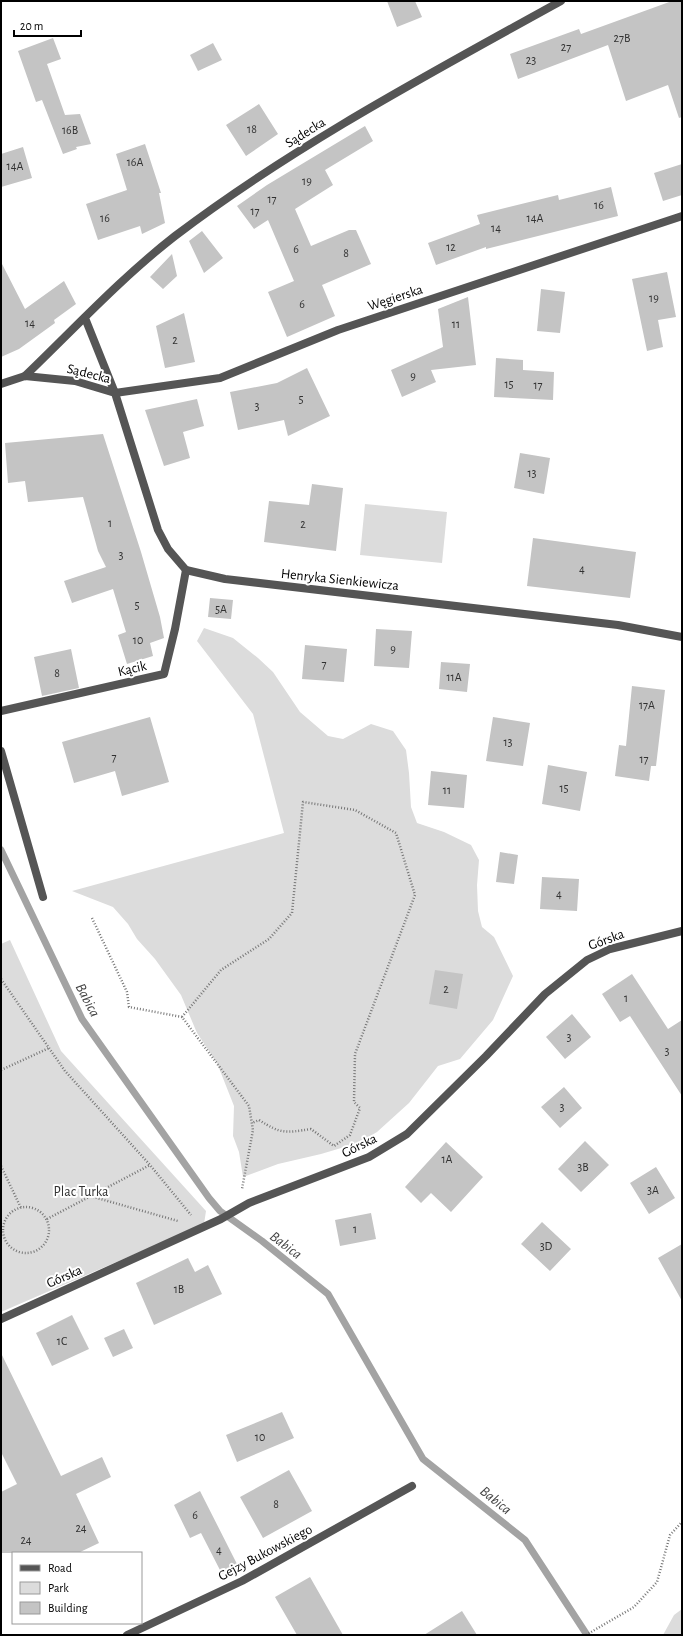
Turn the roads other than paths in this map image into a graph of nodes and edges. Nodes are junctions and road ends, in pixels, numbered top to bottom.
1 (561, 1) edge
2 (682, 216) edge
3 (85, 318) junction
4 (25, 376) junction
5 (1, 384) edge
6 (115, 393) junction
7 (186, 570) junction
8 (682, 637) edge
9 (1, 711) edge
10 (1, 751) edge
11 (43, 897) dead end
12 (682, 931) edge
13 (1, 1319) edge
14 (412, 1486) dead end
15 (127, 1635) edge

1 - 3 street, Sądecka
2 - 6 street, Węgierska
3 - 4 street, Sądecka
3 - 6 street, Sądecka
4 - 5 street, Sądecka
4 - 6 street, Sądecka
6 - 7 street
7 - 8 street, Henryka Sienkiewicza
7 - 9 street, Kącik
10 - 11 street
12 - 13 street, Górska
14 - 15 street, Gejzy Bukowskiego

